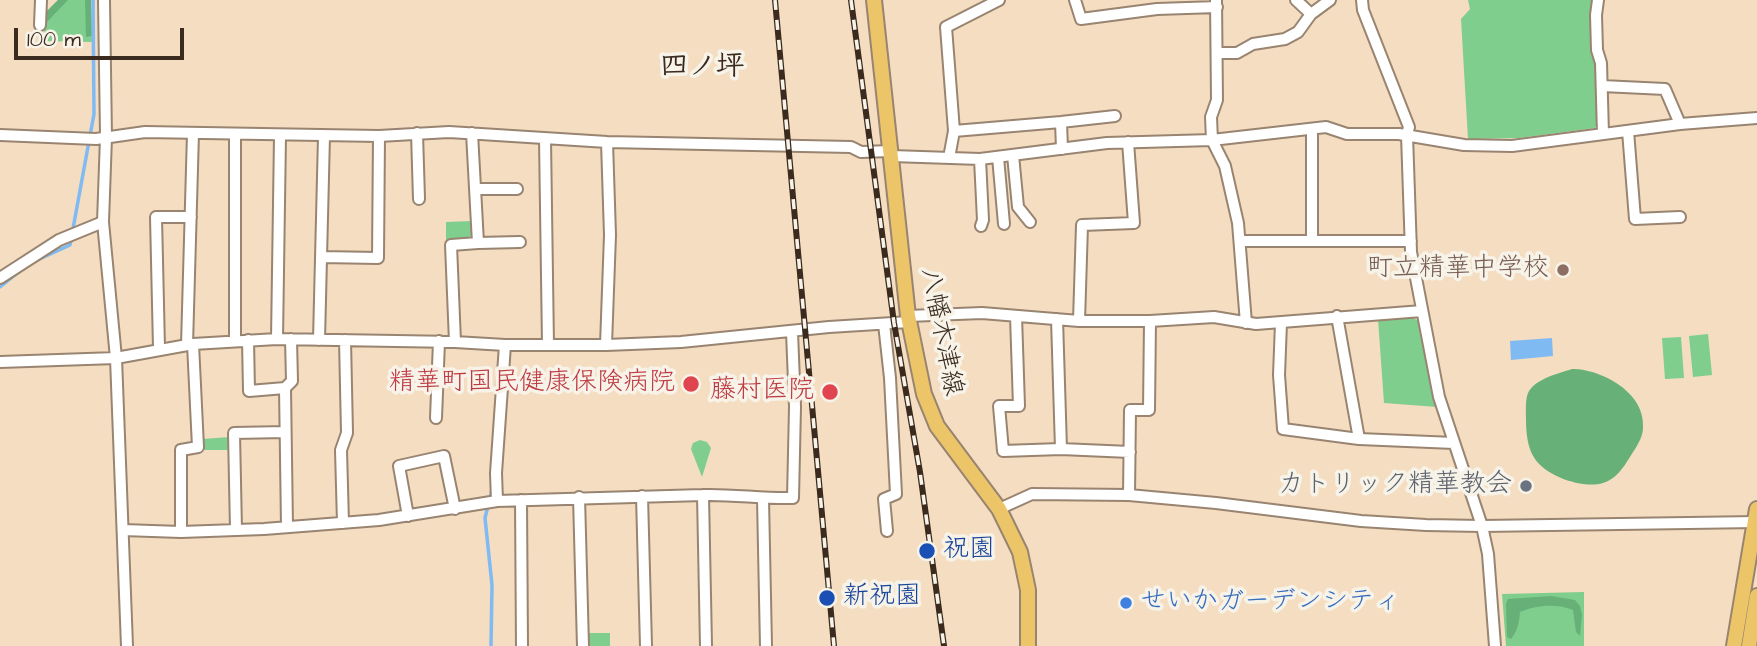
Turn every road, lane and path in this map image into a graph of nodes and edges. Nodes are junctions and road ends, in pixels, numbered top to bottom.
1 (41, 0) edge
2 (104, 0) edge
3 (874, 0) edge
4 (999, 0) edge
5 (1074, 0) edge
6 (1133, 0) edge
7 (1296, 0) edge
8 (1329, 0) edge
9 (1362, 0) edge
10 (1598, 0) edge
11 (1217, 4) edge
12 (1135, 13) junction
13 (1311, 14) junction
14 (40, 25) dead end
15 (1218, 53) junction
16 (1602, 86) junction
17 (1115, 116) dead end
18 (1757, 118) edge
19 (1061, 122) junction
20 (1679, 124) junction
21 (1312, 129) junction
22 (954, 131) junction
23 (1628, 131) junction
24 (417, 133) junction
25 (472, 133) junction
26 (193, 134) junction
27 (1603, 134) junction
28 (0, 135) edge
29 (235, 135) junction
30 (1407, 135) junction
31 (279, 136) junction
32 (324, 136) junction
33 (379, 136) junction
34 (106, 137) junction
35 (545, 139) junction
36 (1212, 140) junction
37 (607, 142) junction
38 (1128, 142) junction
39 (1062, 149) junction
40 (892, 154) junction
41 (1013, 155) junction
42 (999, 157) junction
43 (949, 158) junction
44 (980, 159) junction
45 (476, 189) junction
46 (517, 189) dead end
47 (419, 199) dead end
48 (1680, 216) dead end
49 (191, 217) junction
50 (103, 222) junction
51 (1030, 222) dead end
52 (1004, 224) dead end
53 (981, 226) dead end
54 (1241, 241) junction
55 (1312, 241) junction
56 (1411, 241) junction
57 (520, 242) dead end
58 (478, 243) junction
59 (321, 257) junction
60 (0, 278) edge
61 (1422, 311) junction
62 (1016, 316) junction
63 (1336, 316) junction
64 (908, 319) junction
65 (1057, 319) junction
66 (1079, 321) junction
67 (1150, 321) junction
68 (1246, 323) junction
69 (1281, 323) junction
70 (884, 324) junction
71 (792, 332) junction
72 (277, 339) junction
73 (291, 339) junction
74 (248, 340) junction
75 (319, 340) junction
76 (345, 340) junction
77 (235, 341) junction
78 (439, 341) junction
79 (455, 341) junction
80 (190, 344) junction
81 (505, 345) junction
82 (548, 345) junction
83 (606, 345) junction
84 (159, 348) junction
85 (116, 358) junction
86 (0, 362) edge
87 (285, 388) junction
88 (436, 418) dead end
89 (285, 432) junction
90 (1359, 439) junction
91 (1454, 443) junction
92 (1061, 449) junction
93 (1130, 452) junction
94 (703, 495) junction
95 (1129, 495) junction
96 (642, 496) junction
97 (579, 497) junction
98 (765, 499) junction
99 (521, 500) junction
100 (497, 501) junction
101 (455, 509) junction
102 (999, 509) junction
103 (408, 516) junction
104 (1756, 518) edge
105 (343, 523) junction
106 (1482, 526) junction
107 (287, 527) junction
108 (123, 530) junction
109 (236, 530) junction
110 (887, 531) dead end
111 (181, 532) junction
112 (1757, 596) edge
113 (127, 646) edge
114 (522, 646) edge
115 (583, 646) edge
116 (646, 646) edge
117 (706, 646) edge
118 (766, 646) edge
119 (1028, 646) edge
120 (1495, 646) edge
121 (1734, 646) edge
122 (1749, 646) edge

1 - 14 street
2 - 34 street
3 - 40 main road, 八幡木津線
4 - 22 street
5 - 12 street
6 - 12 street
7 - 13 street
8 - 13 street
9 - 30 street
10 - 16 street
11 - 12 street
11 - 15 street
13 - 15 street
15 - 36 street
16 - 20 street
16 - 27 street
17 - 19 street
18 - 20 street
19 - 22 street
19 - 39 street
20 - 23 street
21 - 30 street
21 - 36 street
21 - 55 street
22 - 43 street
23 - 27 street
23 - 48 street
24 - 25 street
24 - 33 street
24 - 47 street
25 - 35 street
25 - 45 street
26 - 29 street
26 - 34 street
26 - 49 street
27 - 30 street
28 - 34 street
29 - 31 street
29 - 77 street
30 - 56 street
31 - 32 street
31 - 72 street
32 - 33 street
32 - 59 street
33 - 59 street
34 - 50 street
35 - 37 street
35 - 82 street
36 - 38 street
36 - 54 street
37 - 40 street
37 - 83 street
38 - 39 street
38 - 66 street
39 - 41 street
40 - 43 street
40 - 64 main road, 八幡木津線
41 - 42 street
41 - 51 street
42 - 44 street
42 - 52 street
43 - 44 street
44 - 53 street
45 - 46 street
45 - 58 street
49 - 80 street
49 - 84 street
50 - 60 street
50 - 85 street
54 - 55 street
54 - 68 street
55 - 56 street
56 - 61 street
57 - 58 street
58 - 79 street
59 - 75 street
61 - 63 street
61 - 91 street
62 - 64 street
62 - 65 street
62 - 92 street
63 - 69 street
63 - 90 street
64 - 70 street
64 - 102 main road, 八幡木津線
65 - 66 street
65 - 92 street
66 - 67 street
67 - 68 street
67 - 93 street
68 - 69 street
69 - 90 street
70 - 71 street
70 - 110 street
71 - 83 street
71 - 98 street
72 - 73 street
72 - 74 street
73 - 75 street
73 - 87 street
74 - 77 street
74 - 87 street
75 - 76 street
76 - 78 street
76 - 105 street
77 - 80 street
78 - 79 street
78 - 88 street
79 - 81 street
80 - 84 street
80 - 111 street
81 - 82 street
81 - 100 street
82 - 83 street
84 - 85 street
85 - 86 street
85 - 108 street
87 - 89 street
89 - 107 street
89 - 109 street
90 - 91 street
91 - 106 street
92 - 93 street
93 - 95 street
94 - 96 street
94 - 98 street
94 - 117 street
95 - 102 street
95 - 106 street
96 - 97 street
96 - 116 street
97 - 99 street
97 - 115 street
98 - 118 street
99 - 100 street
99 - 114 street
100 - 101 street
101 - 103 street
101 - 103 street
102 - 119 main road, 八幡木津線
103 - 105 street
104 - 106 street
104 - 121 main road
105 - 107 street
106 - 120 street
107 - 109 street
108 - 111 street
108 - 113 street
109 - 111 street
112 - 122 main road

